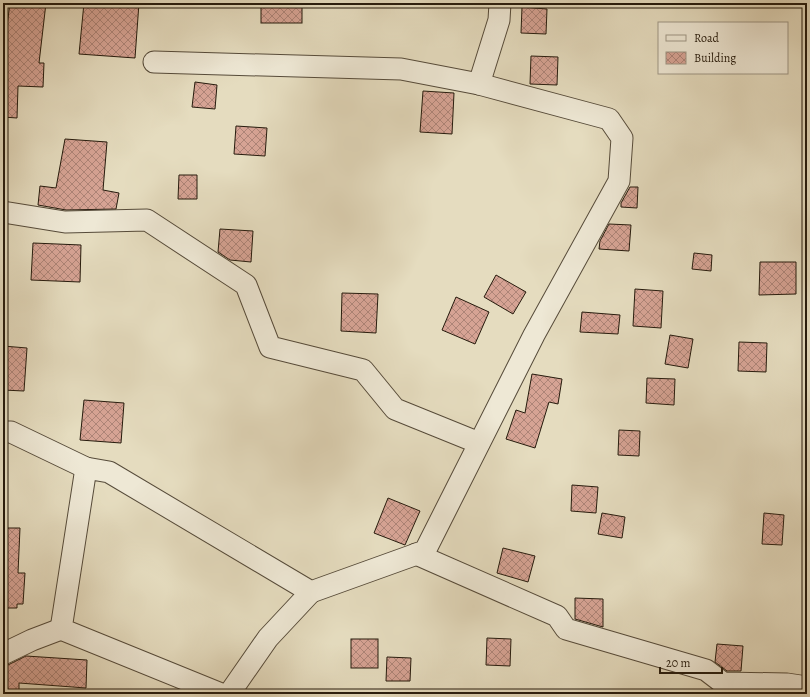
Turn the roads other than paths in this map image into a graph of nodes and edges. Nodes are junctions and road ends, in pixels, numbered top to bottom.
1 (500, 3) edge
2 (154, 62) dead end
3 (479, 84) junction
4 (3, 212) edge
5 (3, 432) edge
6 (479, 443) junction
7 (86, 468) junction
8 (416, 554) junction
9 (311, 592) junction
10 (61, 629) junction
11 (3, 654) edge
12 (807, 687) edge
13 (221, 694) edge
14 (229, 694) edge

1 - 3 street
2 - 3 street
3 - 6 street
4 - 6 street
5 - 7 street
6 - 8 street
7 - 9 street
7 - 10 street
8 - 9 street
8 - 12 street
9 - 14 street
10 - 11 street
10 - 13 street

